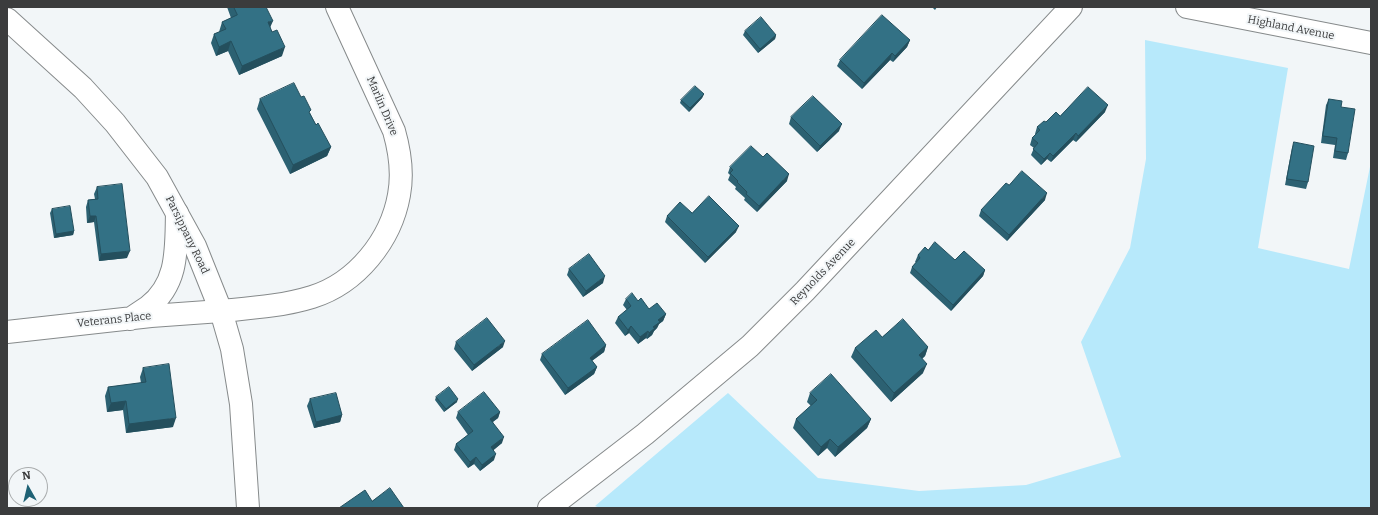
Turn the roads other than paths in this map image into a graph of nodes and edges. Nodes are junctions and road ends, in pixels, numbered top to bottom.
1 (337, 7) edge
2 (1071, 7) edge
3 (1187, 7) edge
4 (7, 19) edge
5 (1371, 43) edge
6 (177, 213) junction
7 (222, 311) junction
8 (130, 318) junction
9 (7, 332) edge
10 (248, 508) edge
11 (549, 508) edge

1 - 7 street, Marlin Drive
2 - 11 street, Reynolds Avenue
3 - 5 street, Highland Avenue
4 - 6 street, Parsippany Road
6 - 7 street, Parsippany Road
6 - 8 street
7 - 8 street, Veterans Place
7 - 10 street, Parsippany Road
8 - 9 street, Veterans Place

